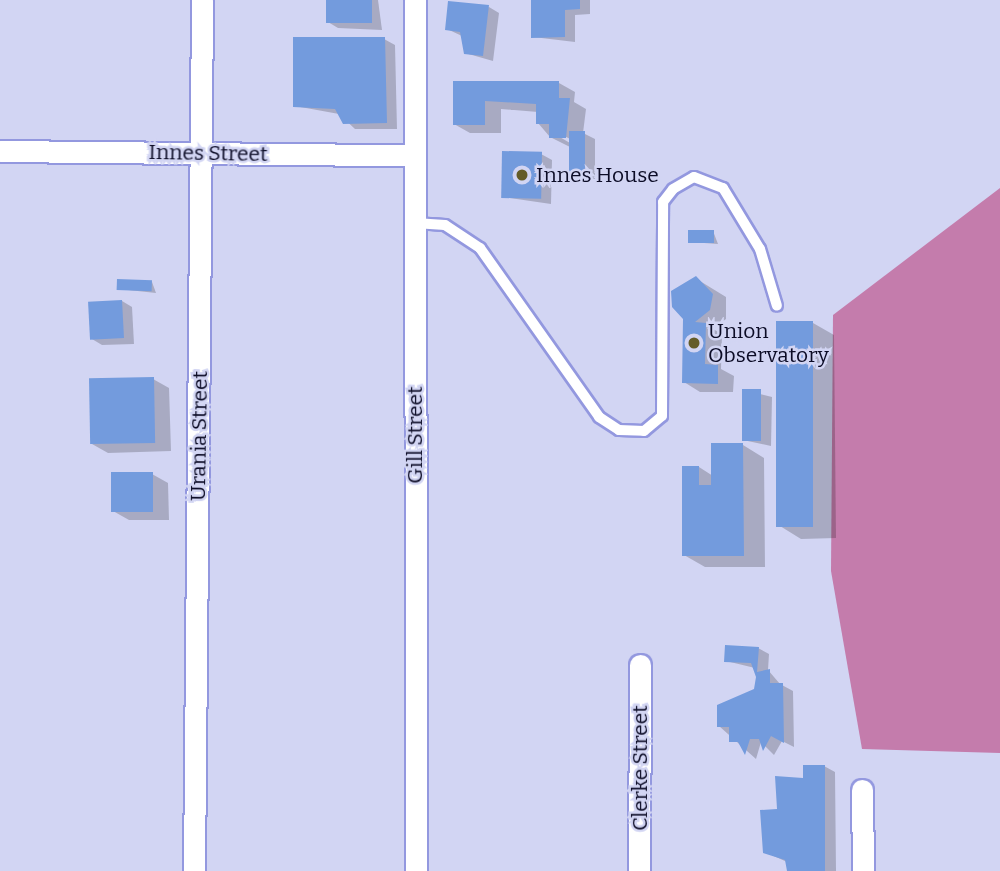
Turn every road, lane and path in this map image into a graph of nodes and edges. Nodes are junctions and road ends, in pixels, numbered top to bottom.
1 (202, 0) edge
2 (415, 0) edge
3 (0, 150) edge
4 (201, 152) junction
5 (415, 155) junction
6 (415, 223) junction
7 (777, 306) dead end
8 (640, 666) dead end
9 (862, 790) dead end
10 (194, 871) edge
11 (416, 871) edge
12 (639, 871) edge
13 (863, 871) edge

1 - 4 street, Urania Street
2 - 5 street, Gill Street
3 - 4 street, Innes Street
4 - 5 street, Innes Street
4 - 10 street, Urania Street
5 - 6 street, Gill Street
6 - 7 lane
6 - 11 street, Gill Street
8 - 12 street, Clerke Street
9 - 13 street

